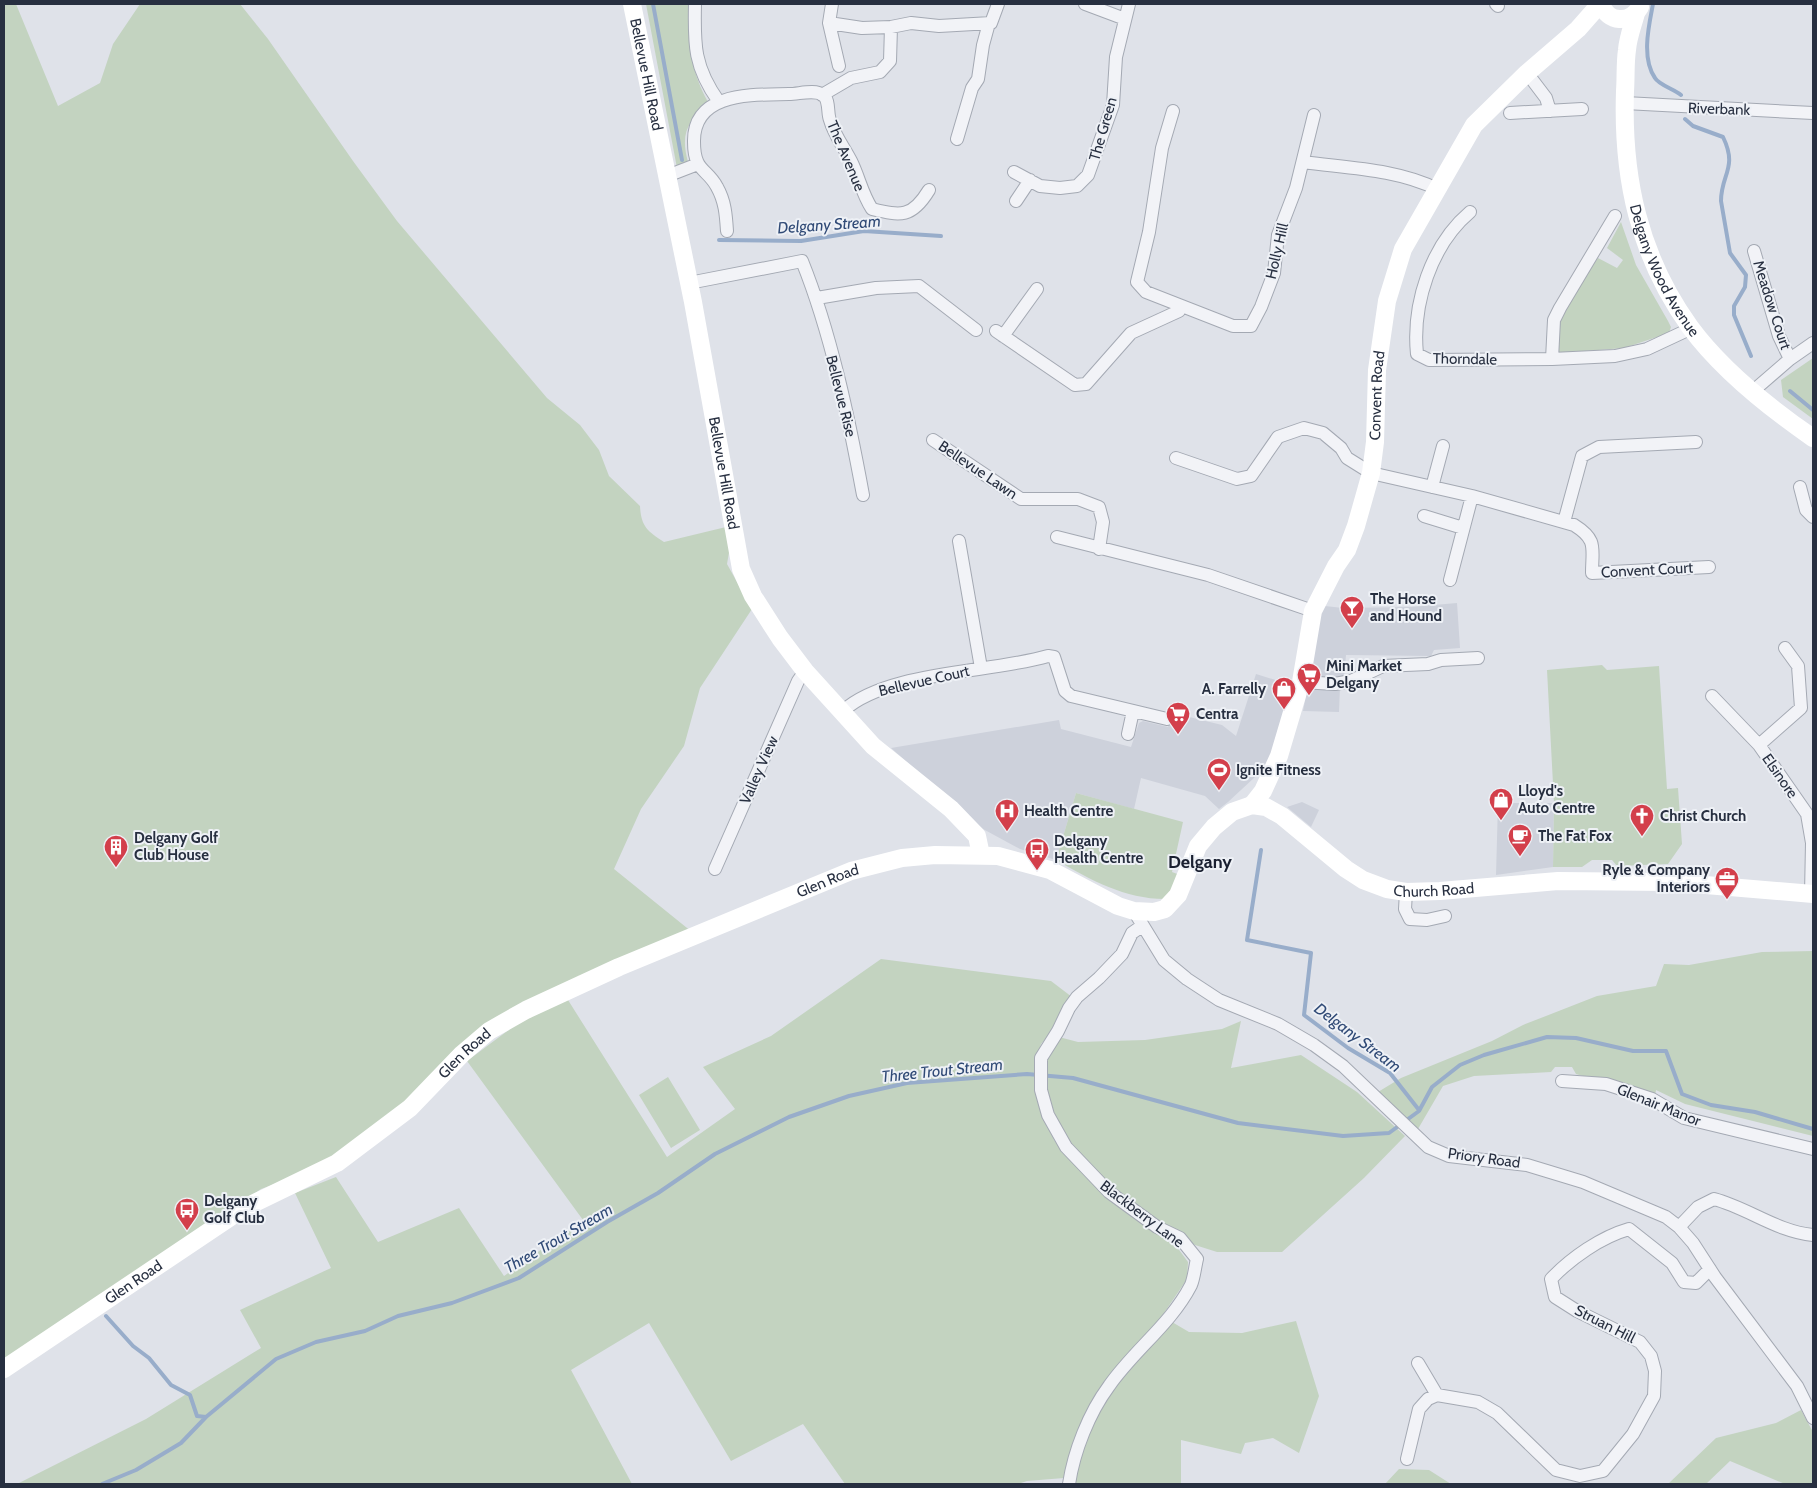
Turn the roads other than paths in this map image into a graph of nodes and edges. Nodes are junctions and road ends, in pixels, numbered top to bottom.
1 (632, 4) edge
2 (696, 4) edge
3 (832, 4) edge
4 (998, 4) edge
5 (1085, 4) edge
6 (1129, 4) edge
7 (1638, 8) edge
8 (1607, 11) edge
9 (1125, 19) junction
10 (989, 22) junction
11 (829, 23) junction
12 (891, 27) junction
13 (1627, 50) junction
14 (839, 66) dead end
15 (1527, 73) junction
16 (822, 95) junction
17 (719, 102) junction
18 (1625, 103) junction
19 (1582, 109) dead end
20 (1174, 111) dead end
21 (1550, 111) junction
22 (1510, 113) dead end
23 (1813, 113) edge
24 (1314, 115) dead end
25 (956, 139) dead end
26 (1303, 162) junction
27 (698, 164) junction
28 (1014, 172) dead end
29 (667, 176) junction
30 (1030, 180) junction
31 (929, 190) dead end
32 (1437, 190) junction
33 (1016, 201) dead end
34 (1470, 212) dead end
35 (1615, 216) dead end
36 (727, 231) dead end
37 (1754, 251) dead end
38 (689, 283) junction
39 (1037, 289) dead end
40 (817, 298) junction
41 (1181, 306) junction
42 (1692, 328) junction
43 (976, 330) dead end
44 (1813, 342) edge
45 (1552, 359) junction
46 (1790, 359) junction
47 (1753, 391) junction
48 (1813, 438) edge
49 (933, 440) dead end
50 (1696, 442) dead end
51 (1443, 446) dead end
52 (1176, 458) dead end
53 (1371, 473) junction
54 (1432, 487) junction
55 (1800, 487) dead end
56 (863, 495) dead end
57 (1472, 496) junction
58 (1424, 516) dead end
59 (1813, 517) edge
60 (1564, 522) junction
61 (1463, 528) junction
62 (1057, 537) dead end
63 (959, 541) dead end
64 (1099, 549) junction
65 (1709, 567) dead end
66 (1450, 580) dead end
67 (1313, 611) junction
68 (1785, 648) dead end
69 (1478, 658) dead end
70 (980, 668) junction
71 (805, 671) junction
72 (1301, 682) junction
73 (1712, 696) dead end
74 (843, 711) junction
75 (1133, 711) junction
76 (1167, 719) dead end
77 (1128, 734) dead end
78 (1759, 745) junction
79 (1252, 805) junction
80 (981, 855) junction
81 (715, 869) dead end
82 (1406, 892) junction
83 (1812, 894) edge
84 (1445, 916) dead end
85 (1138, 918) junction
86 (1562, 1081) dead end
87 (1813, 1149) edge
88 (1679, 1227) junction
89 (1813, 1235) edge
90 (1710, 1269) junction
91 (1418, 1363) dead end
92 (4, 1369) edge
93 (1437, 1395) junction
94 (1813, 1418) edge
95 (1407, 1459) dead end
96 (1069, 1484) edge

1 - 29 street, Bellevue Hill Road
2 - 17 street
3 - 11 street
4 - 10 street
5 - 9 street
6 - 9 street, The Green
7 - 8 street
7 - 13 street, Delgany Wood Avenue
8 - 13 street, Delgany Wood Avenue
8 - 15 street, Convent Road
9 - 30 street, The Green
10 - 12 street
10 - 25 street
11 - 12 street
11 - 14 street
12 - 16 street
13 - 18 street, Delgany Wood Avenue
15 - 21 street
15 - 32 street, Convent Road
16 - 17 street
16 - 31 street, The Avenue
17 - 27 street
18 - 23 street, Riverbank
18 - 42 street, Delgany Wood Avenue
19 - 21 street
20 - 41 street, Holly Hill
21 - 22 street
24 - 26 street, Holly Hill
26 - 32 street
26 - 41 street, Holly Hill
27 - 29 street
27 - 36 street
28 - 30 street, The Green
29 - 38 street, Bellevue Hill Road
30 - 33 street
32 - 53 street, Convent Road
34 - 45 street, Thorndale
35 - 45 street
37 - 46 street, Meadow Court
38 - 40 street, Bellevue Rise
38 - 71 street, Bellevue Hill Road
39 - 41 street
40 - 43 street
40 - 56 street, Bellevue Rise
42 - 45 street, Thorndale
42 - 47 street, Delgany Wood Avenue
44 - 46 street
46 - 47 street
47 - 48 street, Delgany Wood Avenue
49 - 64 street, Bellevue Lawn
50 - 60 street
51 - 54 street
52 - 53 street
53 - 54 street, Convent Court
53 - 67 street, Convent Road
54 - 57 street, Convent Court
55 - 59 street
57 - 60 street, Convent Court
57 - 61 street
58 - 61 street
60 - 65 street, Convent Court
61 - 66 street
62 - 64 street
63 - 70 street, Bellevue Court
64 - 67 street
67 - 72 street, Convent Road
68 - 78 street, Elsinore
69 - 72 street
70 - 74 street, Bellevue Court
70 - 75 street, Bellevue Court
71 - 74 street, Bellevue Hill Road
71 - 81 street, Valley View
72 - 79 street, Convent Road
73 - 78 street, Elsinore
74 - 80 street, Bellevue Hill Road
75 - 76 street
75 - 77 street
78 - 83 street, Elsinore
79 - 82 street, Church Road
79 - 85 street
80 - 85 street, Glen Road
80 - 92 street, Glen Road
82 - 83 street, Church Road
82 - 84 street
85 - 88 street, Priory Road
85 - 96 street, Blackberry Lane
86 - 87 street, Glenair Manor
88 - 89 street
88 - 90 street, Priory Road
90 - 93 street, Struan Hill
90 - 94 street, Priory Road
91 - 93 street
93 - 95 street

